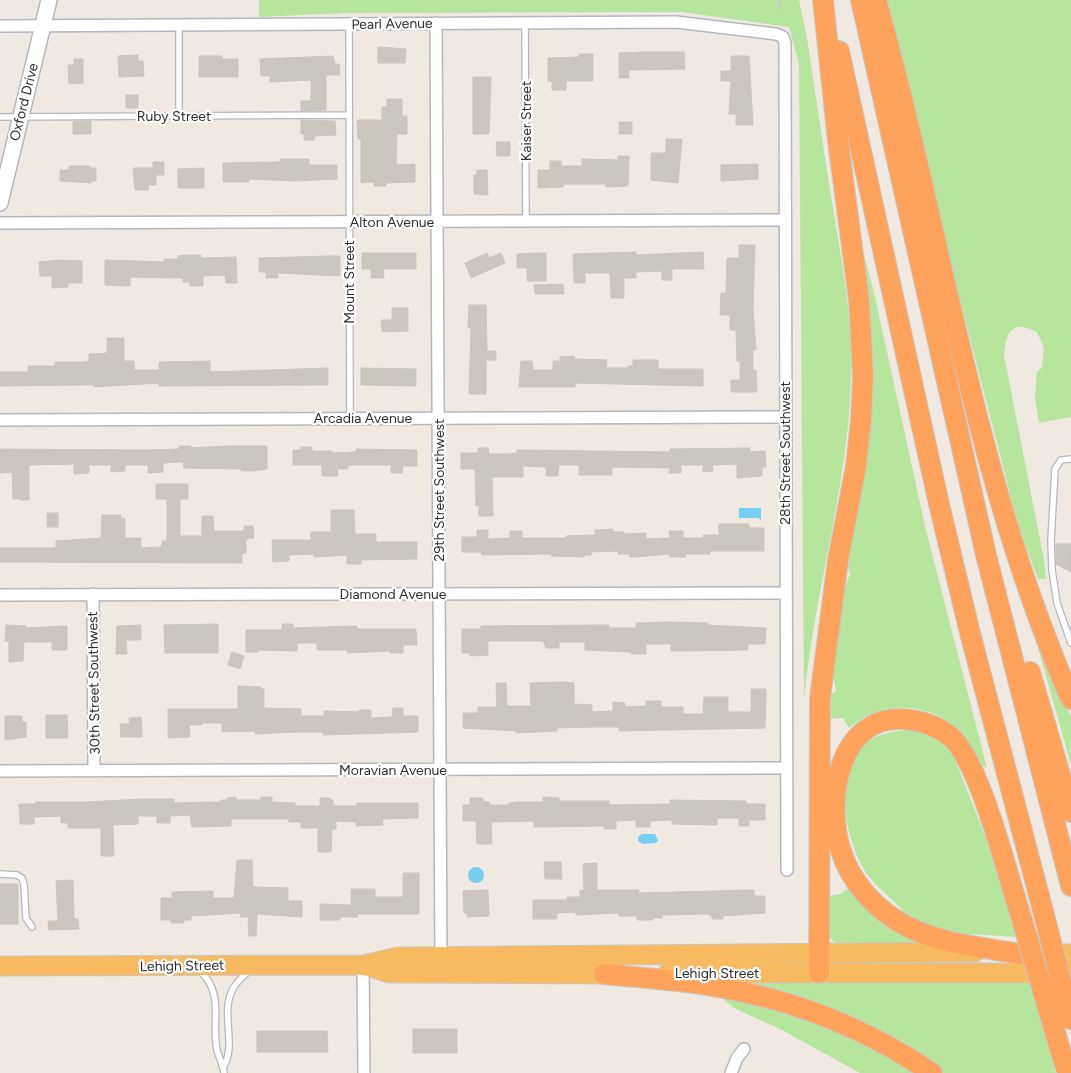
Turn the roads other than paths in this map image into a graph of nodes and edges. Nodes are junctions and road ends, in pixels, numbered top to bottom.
1 (49, 0) edge
2 (823, 0) edge
3 (827, 0) edge
4 (861, 0) edge
5 (876, 0) edge
6 (525, 22) junction
7 (436, 23) junction
8 (179, 25) junction
9 (349, 25) junction
10 (0, 26) edge
11 (43, 26) junction
12 (783, 37) joint
13 (349, 115) junction
14 (179, 116) junction
15 (0, 117) edge
16 (21, 117) junction
17 (0, 203) edge
18 (784, 220) junction
19 (526, 221) junction
20 (349, 222) junction
21 (437, 222) junction
22 (0, 223) edge
23 (949, 398) junction
24 (785, 417) junction
25 (350, 418) junction
26 (438, 418) junction
27 (0, 420) edge
28 (1071, 459) edge
29 (786, 593) junction
30 (93, 594) junction
31 (439, 594) junction
32 (0, 595) edge
33 (1071, 643) edge
34 (1071, 699) edge
35 (786, 768) junction
36 (440, 770) junction
37 (0, 771) edge
38 (94, 771) junction
39 (1071, 812) edge
40 (787, 870) dead end
41 (0, 874) edge
42 (1071, 886) edge
43 (32, 927) dead end
44 (820, 952) junction
45 (1020, 954) junction
46 (1071, 954) edge
47 (441, 956) junction
48 (256, 965) junction
49 (363, 965) junction
50 (0, 966) edge
51 (194, 966) junction
52 (820, 973) junction
53 (1071, 973) edge
54 (604, 974) junction
55 (1071, 1020) edge
56 (744, 1049) dead end
57 (1065, 1064) edge
58 (224, 1070) edge
59 (364, 1073) edge
60 (731, 1073) edge
61 (932, 1073) edge

1 - 11 main road, Oxford Drive
2 - 44 highway
3 - 55 highway, bridge
4 - 23 highway
5 - 34 highway
6 - 7 street, Pearl Avenue
6 - 12 street, Pearl Avenue
6 - 19 lane, Kaiser Street
7 - 9 street, Pearl Avenue
7 - 21 street, 29th Street Southwest
8 - 9 street, Pearl Avenue
8 - 11 street, Pearl Avenue
8 - 14 lane
9 - 13 lane, Mount Street
10 - 11 street, Pearl Avenue
11 - 16 main road, Oxford Drive
12 - 18 street, 28th Street Southwest
13 - 14 lane, Ruby Street
13 - 20 lane, Mount Street
14 - 16 lane, Ruby Street
15 - 16 lane, Ruby Street
16 - 17 main road, Oxford Drive
18 - 19 street, Alton Avenue
18 - 24 street, 28th Street Southwest
19 - 21 street, Alton Avenue
20 - 21 street, Alton Avenue
20 - 22 street, Alton Avenue
20 - 25 lane, Mount Street
21 - 26 street, 29th Street Southwest
23 - 39 highway
23 - 42 highway
24 - 26 street, Arcadia Avenue
24 - 29 street, 28th Street Southwest
25 - 26 street, Arcadia Avenue
25 - 27 street, Arcadia Avenue
26 - 31 street, 29th Street Southwest
28 - 33 lane
29 - 31 street, Diamond Avenue
29 - 35 street, 28th Street Southwest
30 - 31 street, Diamond Avenue
30 - 32 street, Diamond Avenue
30 - 38 street, 30th Street Southwest
31 - 36 street, 29th Street Southwest
35 - 36 street, Moravian Avenue
35 - 40 street, 28th Street Southwest
36 - 38 street, Moravian Avenue
36 - 47 street, 29th Street Southwest
37 - 38 street, Moravian Avenue
41 - 43 lane
44 - 45 highway, Lehigh Street
44 - 47 highway, Lehigh Street
44 - 52 highway
45 - 46 highway, Lehigh Street
45 - 57 highway, bridge
47 - 49 highway, Lehigh Street
48 - 49 highway, Lehigh Street
48 - 51 highway, Lehigh Street
48 - 58 lane
49 - 54 highway, Lehigh Street
49 - 59 street
50 - 51 highway, Lehigh Street
51 - 58 lane
52 - 53 highway, Lehigh Street
52 - 54 highway, Lehigh Street
54 - 61 highway
56 - 60 street

